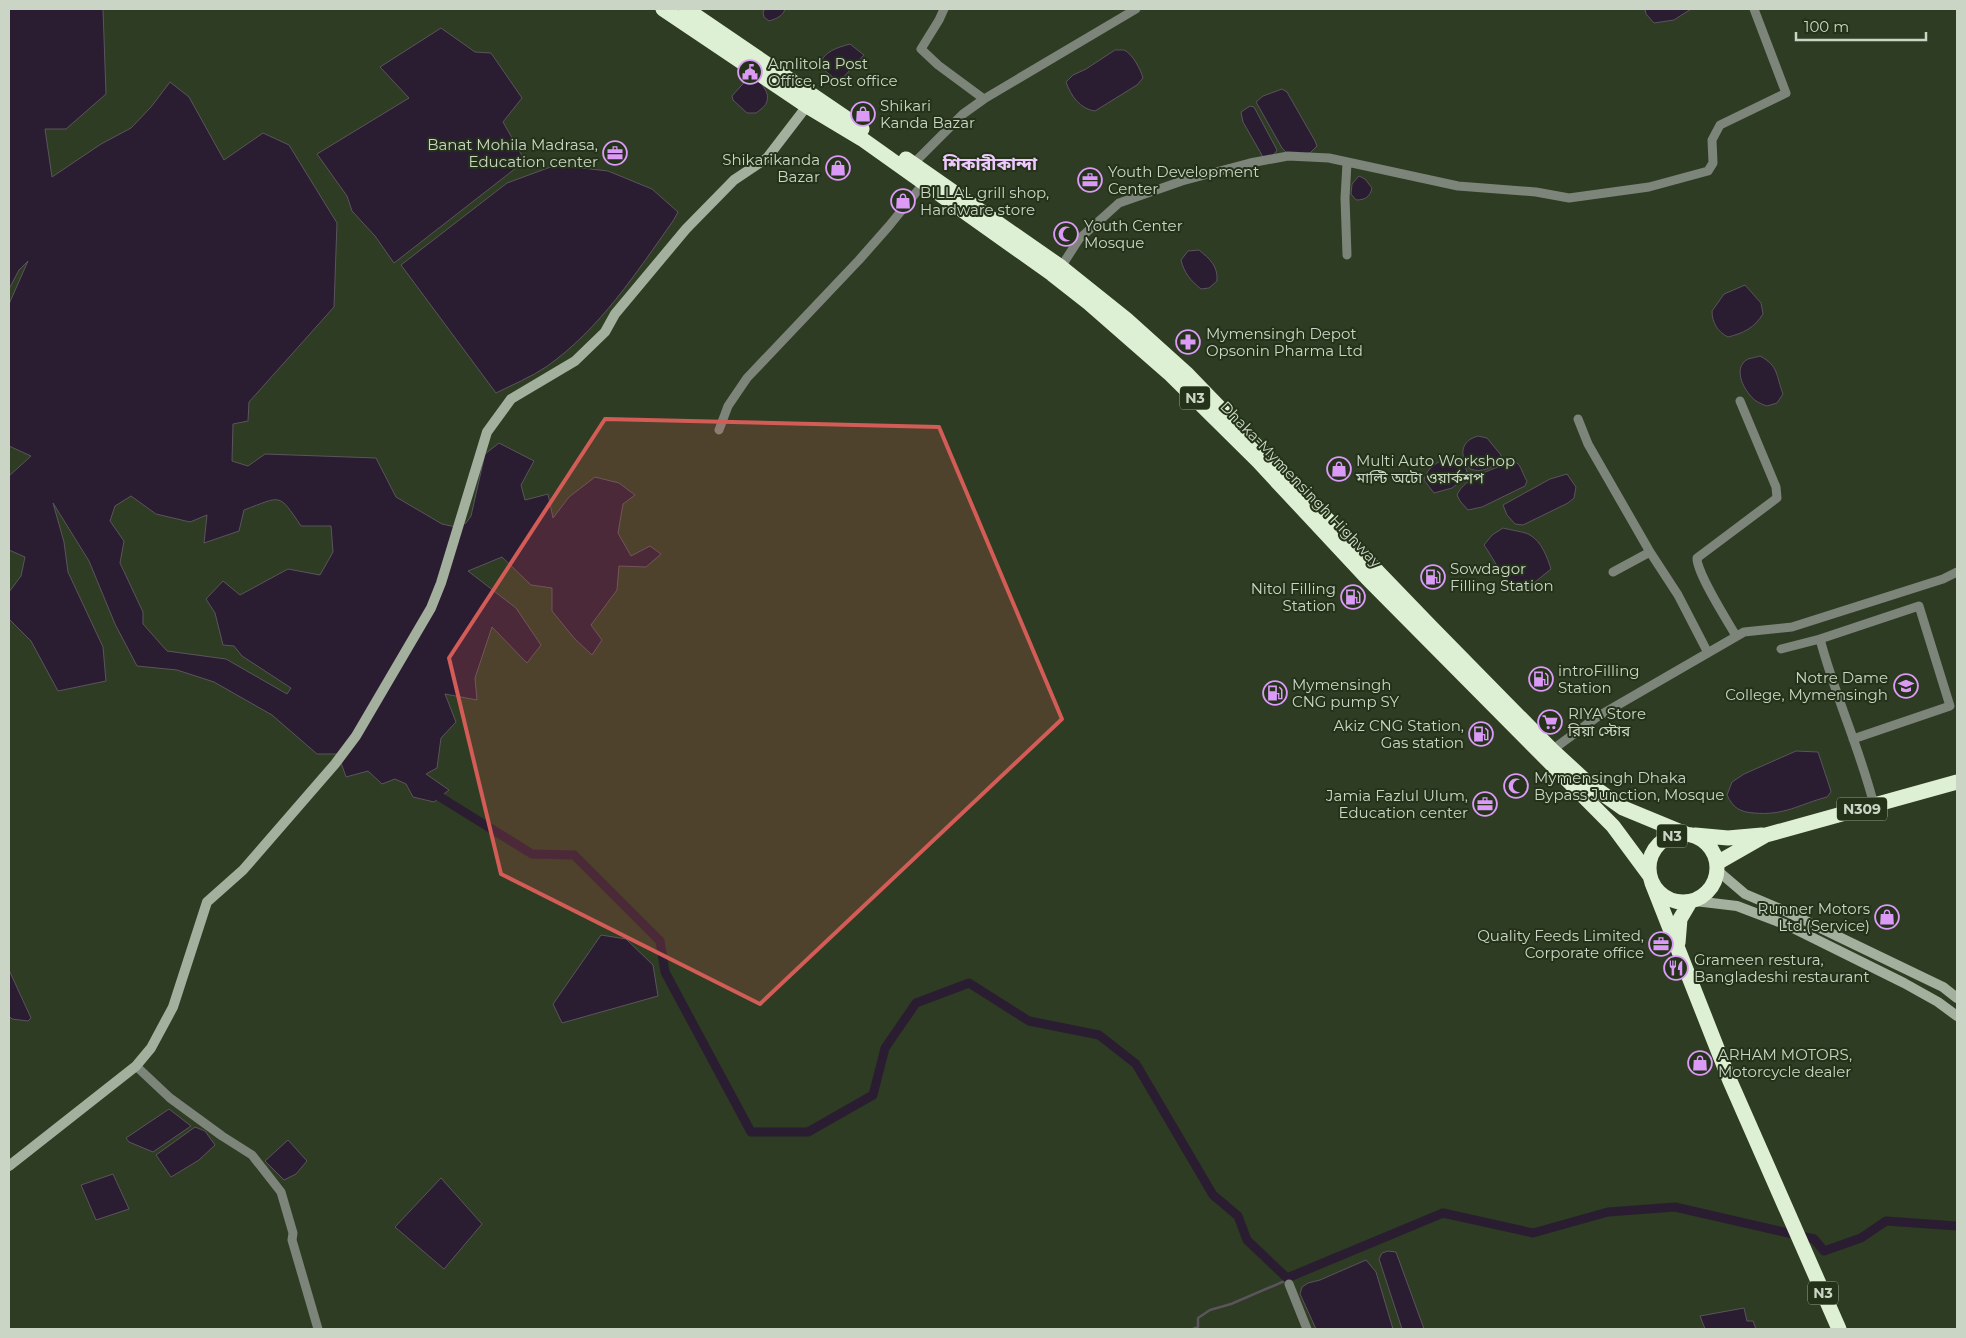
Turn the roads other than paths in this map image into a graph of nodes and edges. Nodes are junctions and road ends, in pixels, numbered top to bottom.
1 (663, 9) edge
2 (686, 9) edge
3 (944, 9) edge
4 (1136, 9) edge
5 (1754, 9) edge
6 (984, 100) junction
7 (811, 101) junction
8 (1347, 163) junction
9 (913, 164) junction
10 (923, 184) junction
11 (1347, 255) dead end
12 (1061, 267) junction
13 (1740, 401) dead end
14 (1578, 419) dead end
15 (719, 430) dead end
16 (1650, 552) junction
17 (1613, 572) dead end
18 (1957, 572) edge
19 (1736, 636) junction
20 (1820, 640) junction
21 (1781, 649) dead end
22 (1708, 652) junction
23 (1853, 739) junction
24 (1552, 750) junction
25 (1957, 782) edge
26 (1874, 805) junction
27 (1690, 835) junction
28 (1766, 835) junction
29 (1718, 867) junction
30 (1651, 880) junction
31 (1692, 901) junction
32 (1681, 955) junction
33 (1957, 998) edge
34 (1957, 1016) edge
35 (136, 1066) junction
36 (9, 1166) edge
37 (1289, 1284) dead end
38 (318, 1329) edge
39 (1307, 1329) edge
40 (1840, 1329) edge

1 - 7 highway, Dhaka-Mymensingh Highway / N3
2 - 7 highway, Dhaka-Mymensingh Highway / N3
3 - 6 street
4 - 6 street
5 - 8 street
6 - 9 street
7 - 9 highway, Dhaka-Mymensingh Highway / N3
7 - 10 highway, Dhaka-Mymensingh Highway / N3
7 - 35 street
8 - 11 street
8 - 12 street
9 - 12 highway, Dhaka-Mymensingh Highway / N3
10 - 15 street
10 - 30 highway, Dhaka-Mymensingh Highway / N3
12 - 24 highway, Dhaka-Mymensingh Highway / N3
13 - 19 street
14 - 16 street
16 - 17 street
16 - 22 street
18 - 19 street
19 - 22 street
20 - 21 street
20 - 23 street
20 - 23 street
22 - 24 street
23 - 26 street
24 - 27 highway, Dhaka-Mymensingh Highway / N3
25 - 26 highway, N309
26 - 28 highway, N309
27 - 28 highway, N309
27 - 29 highway, N3
27 - 30 highway, N3
28 - 29 highway, N309
29 - 31 highway, N3
29 - 33 street
30 - 31 highway, N3
30 - 32 highway, N3
31 - 32 highway, N3
31 - 34 street
32 - 40 highway, N3
35 - 36 street
35 - 38 street
37 - 39 street

